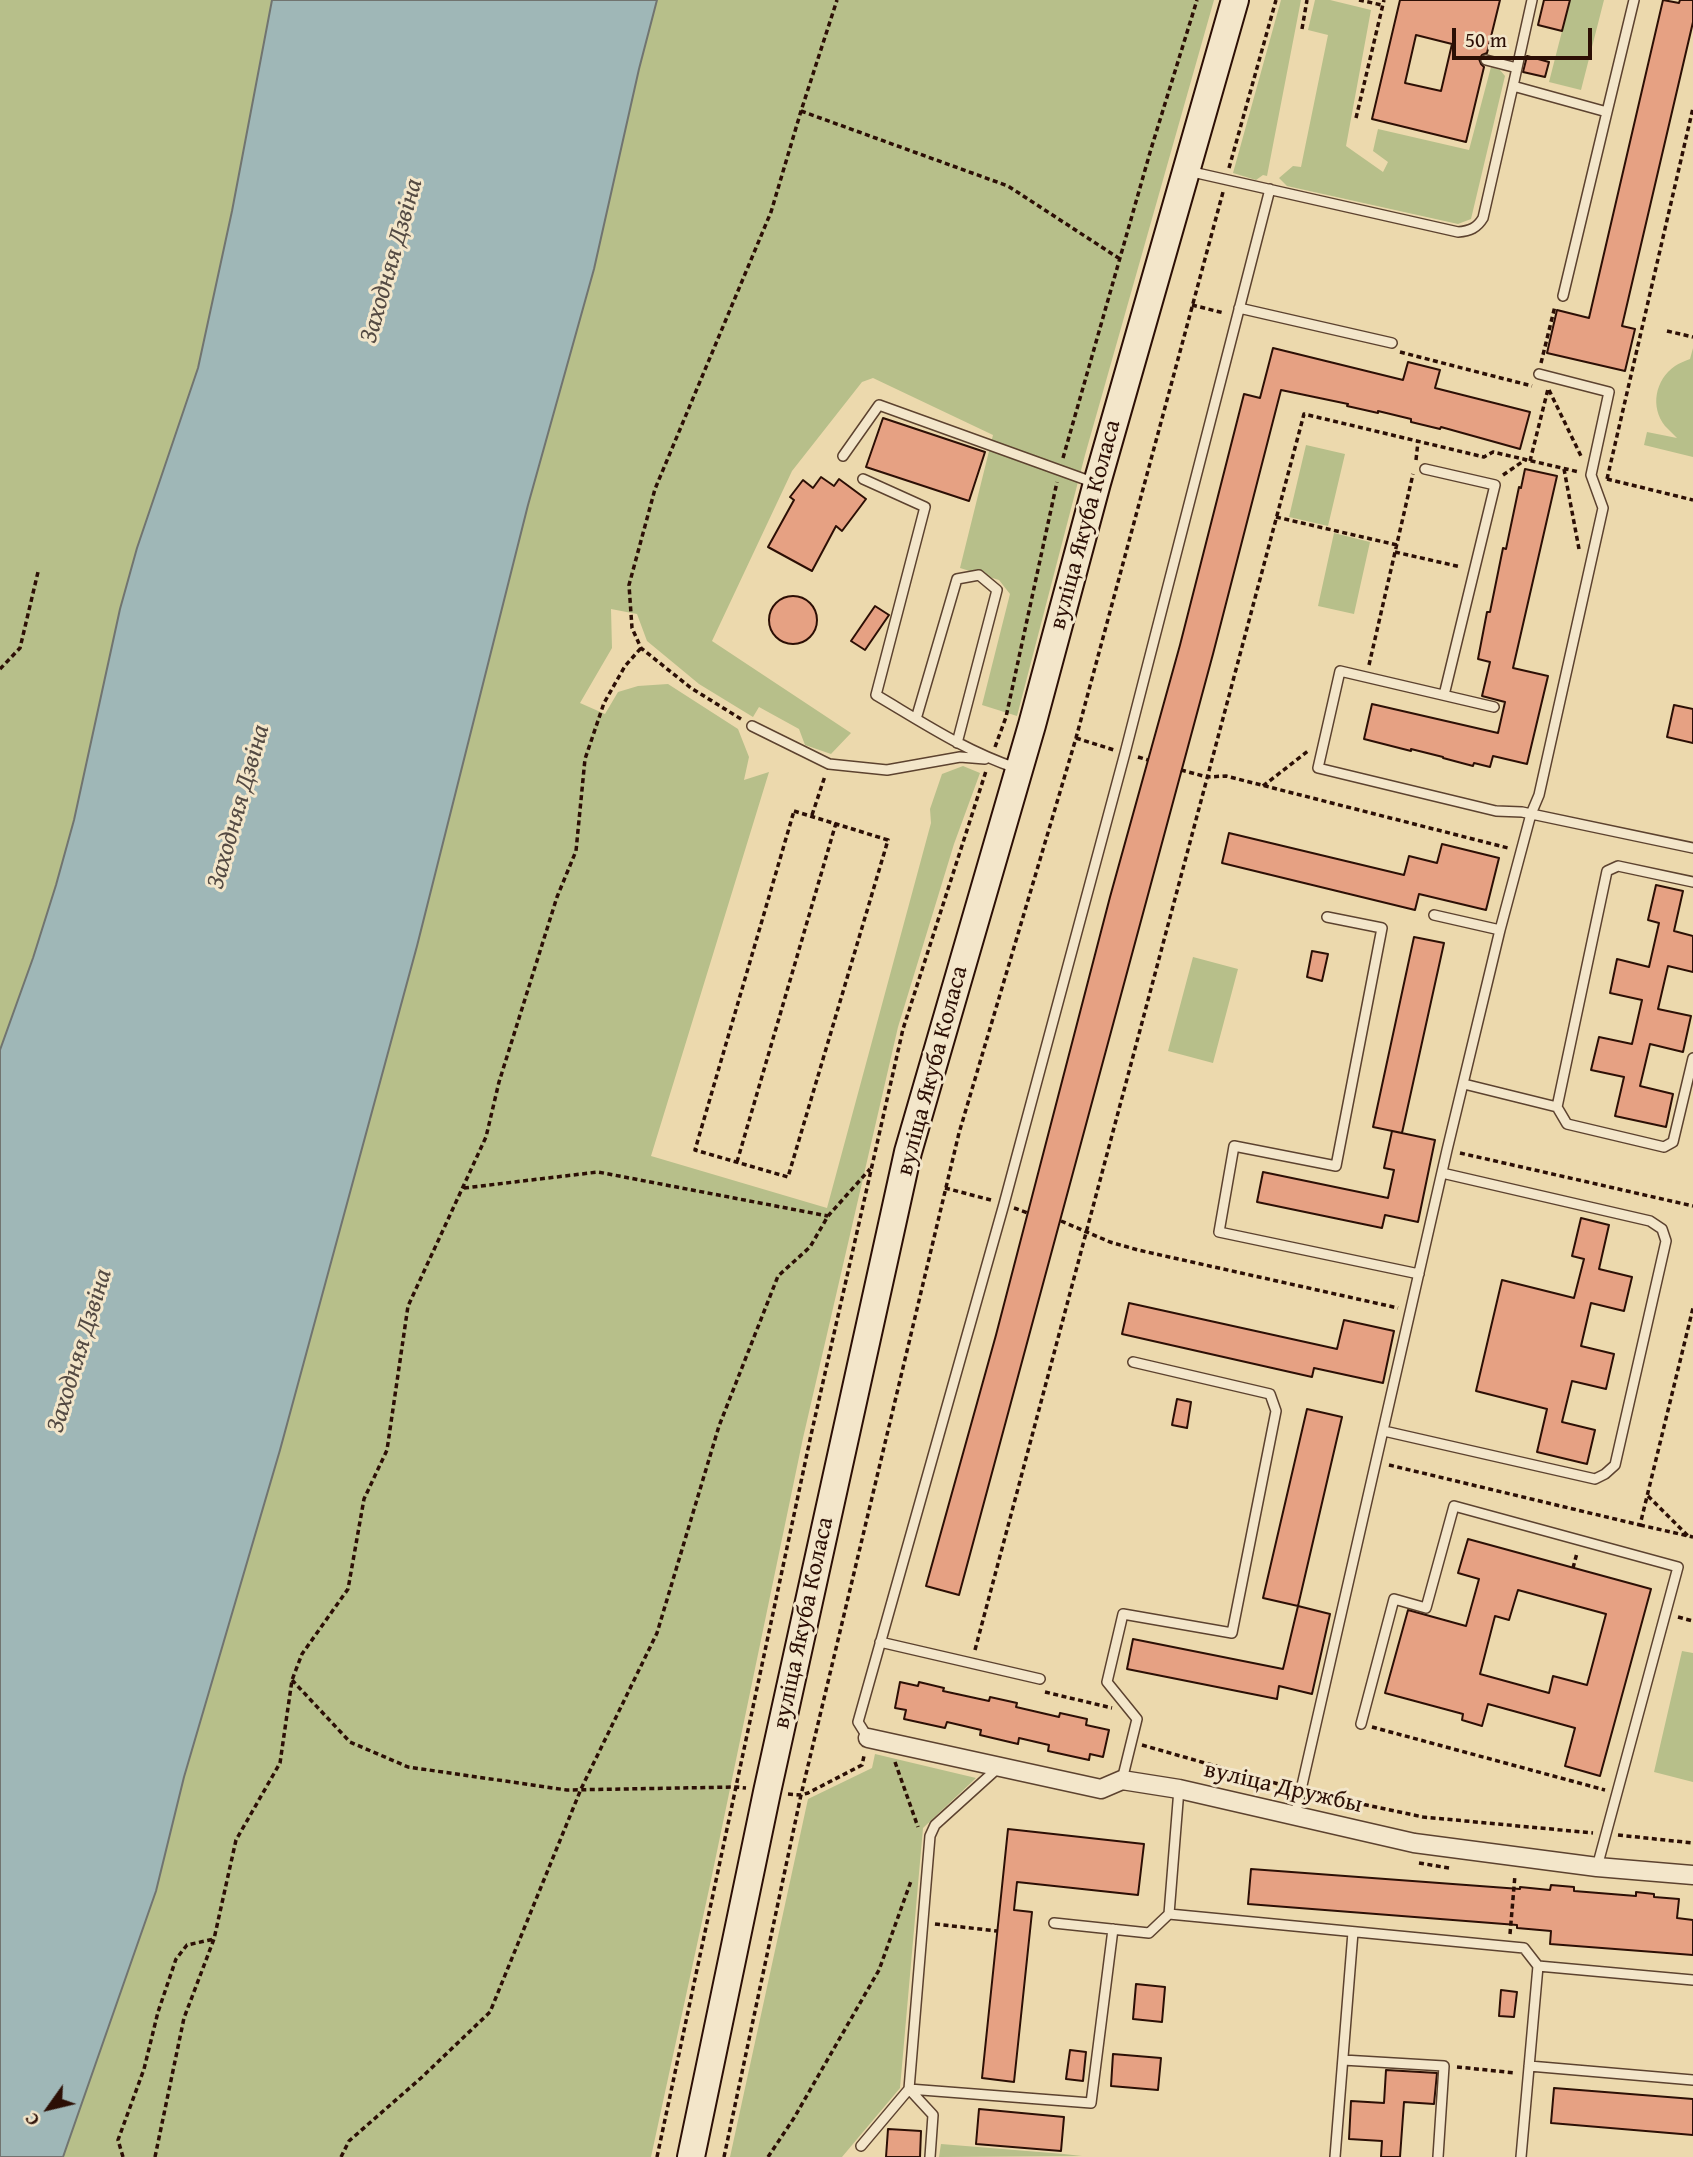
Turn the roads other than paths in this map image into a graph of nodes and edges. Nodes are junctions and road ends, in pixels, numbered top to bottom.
1 (1234, 0) edge
2 (1532, 0) edge
3 (1634, 0) edge
4 (1486, 60) dead end
5 (1517, 68) junction
6 (1513, 86) junction
7 (1607, 113) junction
8 (1186, 170) junction
9 (1270, 189) junction
10 (1563, 296) dead end
11 (1238, 312) junction
12 (1392, 344) dead end
13 (1539, 374) road end
14 (843, 456) dead end
15 (1425, 469) dead end
16 (863, 479) dead end
17 (1097, 483) junction
18 (1444, 695) junction
19 (1494, 707) dead end
20 (916, 719) junction
21 (752, 726) road end
22 (957, 743) junction
23 (990, 759) junction
24 (1018, 769) junction
25 (1531, 814) junction
26 (1693, 848) edge
27 (1693, 882) edge
28 (1434, 915) dead end
29 (1328, 917) dead end
30 (1500, 930) junction
31 (1693, 1058) edge
32 (1464, 1084) junction
33 (1557, 1107) junction
34 (1442, 1173) junction
35 (1419, 1274) junction
36 (1133, 1362) dead end
37 (1384, 1431) junction
38 (880, 1642) junction
39 (1040, 1679) dead end
40 (1361, 1724) road end
41 (868, 1738) joint
42 (998, 1768) junction
43 (1122, 1780) junction
44 (1180, 1789) junction
45 (1295, 1816) junction
46 (1597, 1867) junction
47 (1693, 1875) edge
48 (1169, 1914) junction
49 (1054, 1923) dead end
50 (1113, 1929) junction
51 (1353, 1932) junction
52 (1538, 1966) junction
53 (1693, 1980) edge
54 (1343, 2060) junction
55 (1529, 2066) junction
56 (1693, 2080) edge
57 (909, 2089) junction
58 (861, 2146) dead end
59 (691, 2157) edge
60 (930, 2157) edge
61 (1335, 2157) edge
62 (1438, 2157) edge
63 (1521, 2157) edge

1 - 8 street, вуліца Якуба Коласа
2 - 5 lane
3 - 7 lane
4 - 5 lane
5 - 6 lane
6 - 7 lane
6 - 9 lane
7 - 10 lane
8 - 9 lane
8 - 17 street, вуліца Якуба Коласа
9 - 11 lane
11 - 12 lane
11 - 38 lane
13 - 25 lane
14 - 17 lane
15 - 18 lane
16 - 20 lane
17 - 24 street, вуліца Якуба Коласа
18 - 19 lane
18 - 25 lane
20 - 22 lane
20 - 22 lane
21 - 23 lane
22 - 23 lane
23 - 24 lane
24 - 59 street, вуліца Якуба Коласа
25 - 26 lane
25 - 30 lane
27 - 33 lane
28 - 30 lane
29 - 35 lane
30 - 32 lane
31 - 33 lane
32 - 33 lane
32 - 34 lane
34 - 35 lane
34 - 37 lane
35 - 37 lane
36 - 43 lane
37 - 45 lane
38 - 39 lane
38 - 41 lane
40 - 46 lane
41 - 42 street, вуліца Дружбы
42 - 43 street, вуліца Дружбы
42 - 57 lane
43 - 44 street, вуліца Дружбы
44 - 45 street, вуліца Дружбы
44 - 48 lane
45 - 46 street, вуліца Дружбы
46 - 47 street, вуліца Дружбы
48 - 50 lane
48 - 51 lane
49 - 50 lane
50 - 57 lane
51 - 52 lane
51 - 54 lane
52 - 53 lane
52 - 55 lane
54 - 61 lane
54 - 62 lane
55 - 56 lane
55 - 63 lane
57 - 58 lane
57 - 60 lane

